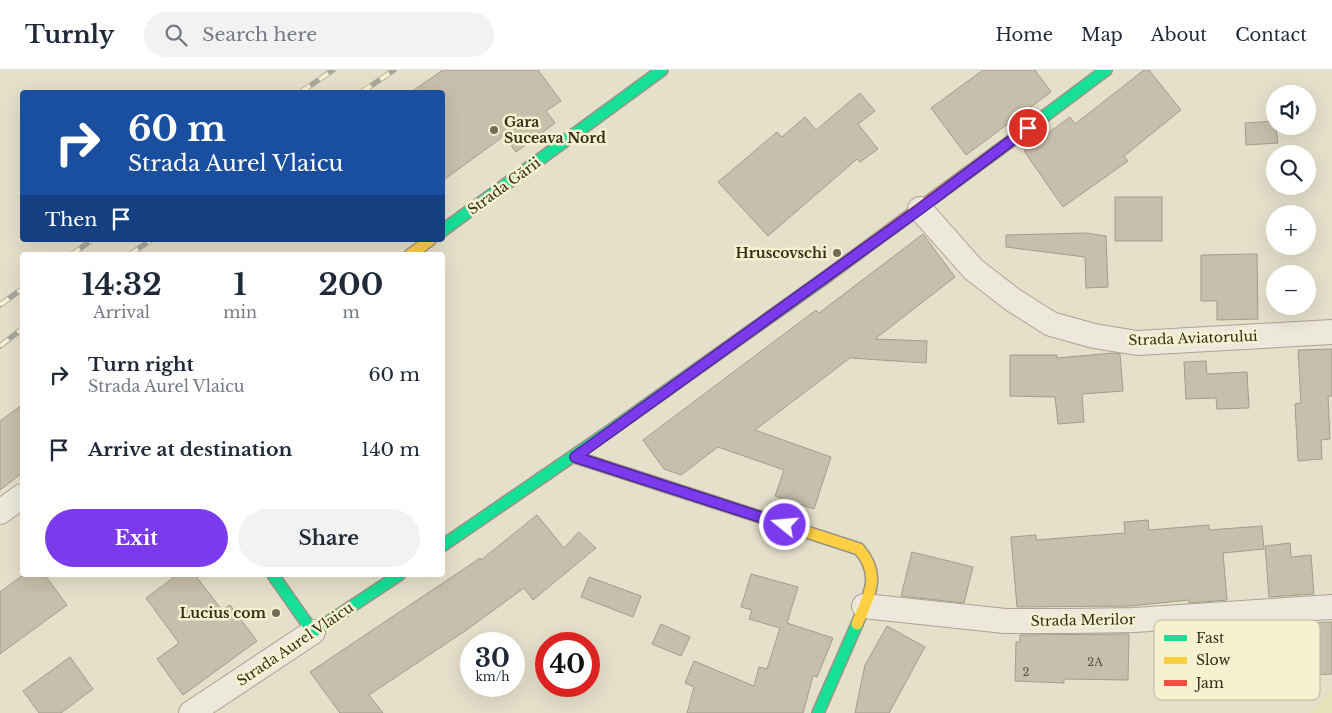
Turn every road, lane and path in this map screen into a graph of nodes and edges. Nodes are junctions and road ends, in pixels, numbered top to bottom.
1 (662, 70) edge
2 (1106, 70) edge
3 (920, 209) junction
4 (445, 229) edge
5 (427, 242) edge
6 (414, 252) edge
7 (1332, 332) edge
8 (575, 457) junction
9 (20, 497) edge
10 (0, 512) edge
11 (445, 544) edge
12 (274, 577) edge
13 (396, 577) edge
14 (864, 606) junction
15 (1332, 607) edge
16 (313, 632) junction
17 (191, 713) edge
18 (818, 713) edge

1 - 4 street, Strada Gării
2 - 3 street
3 - 7 street, Strada Aviatorului
3 - 8 street
5 - 6 street
8 - 11 street
8 - 14 street
9 - 10 street
12 - 16 street
13 - 16 street, Strada Aurel Vlaicu
14 - 15 street, Strada Merilor
14 - 18 street
16 - 17 street, Strada Aurel Vlaicu

